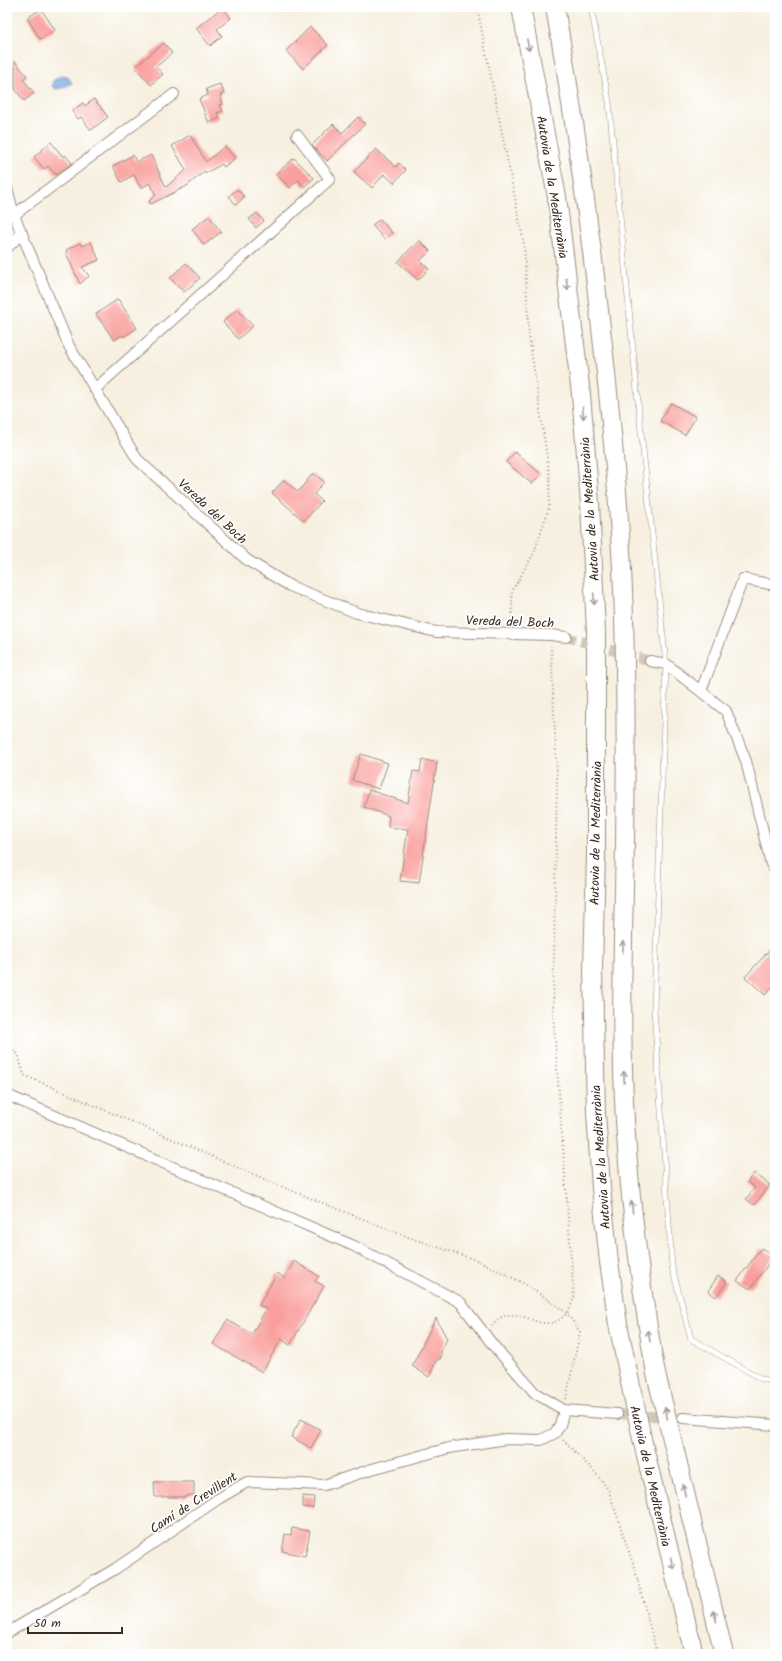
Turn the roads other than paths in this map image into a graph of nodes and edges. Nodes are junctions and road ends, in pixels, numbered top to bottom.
1 (521, 7) edge
2 (555, 7) edge
3 (591, 7) edge
4 (174, 94) dead end
5 (298, 135) dead end
6 (7, 188) edge
7 (14, 215) junction
8 (22, 233) junction
9 (7, 248) edge
10 (95, 389) junction
11 (775, 586) edge
12 (566, 637) tunnel mouth
13 (650, 661) tunnel mouth
14 (666, 664) junction
15 (701, 691) junction
16 (775, 870) edge
17 (7, 1095) edge
18 (775, 1382) edge
19 (564, 1410) junction
20 (617, 1414) tunnel mouth
21 (683, 1418) tunnel mouth
22 (775, 1425) edge
23 (7, 1633) edge
24 (694, 1654) edge
25 (724, 1654) edge

1 -> 24 highway, Autovia de la Mediterrània, bridge
25 -> 2 highway, bridge
3 - 14 lane
4 - 7 street
5 - 10 street
6 - 7 street, Vereda del Boch
7 - 8 street, Vereda del Boch
8 - 9 street
8 - 10 street, Vereda del Boch
10 - 12 street, Vereda del Boch
11 - 15 street
13 - 14 street
14 - 15 street
14 - 18 lane
15 - 16 street
17 - 19 street
19 - 20 street
19 - 23 street, Camí de Crevillent
21 - 22 street

